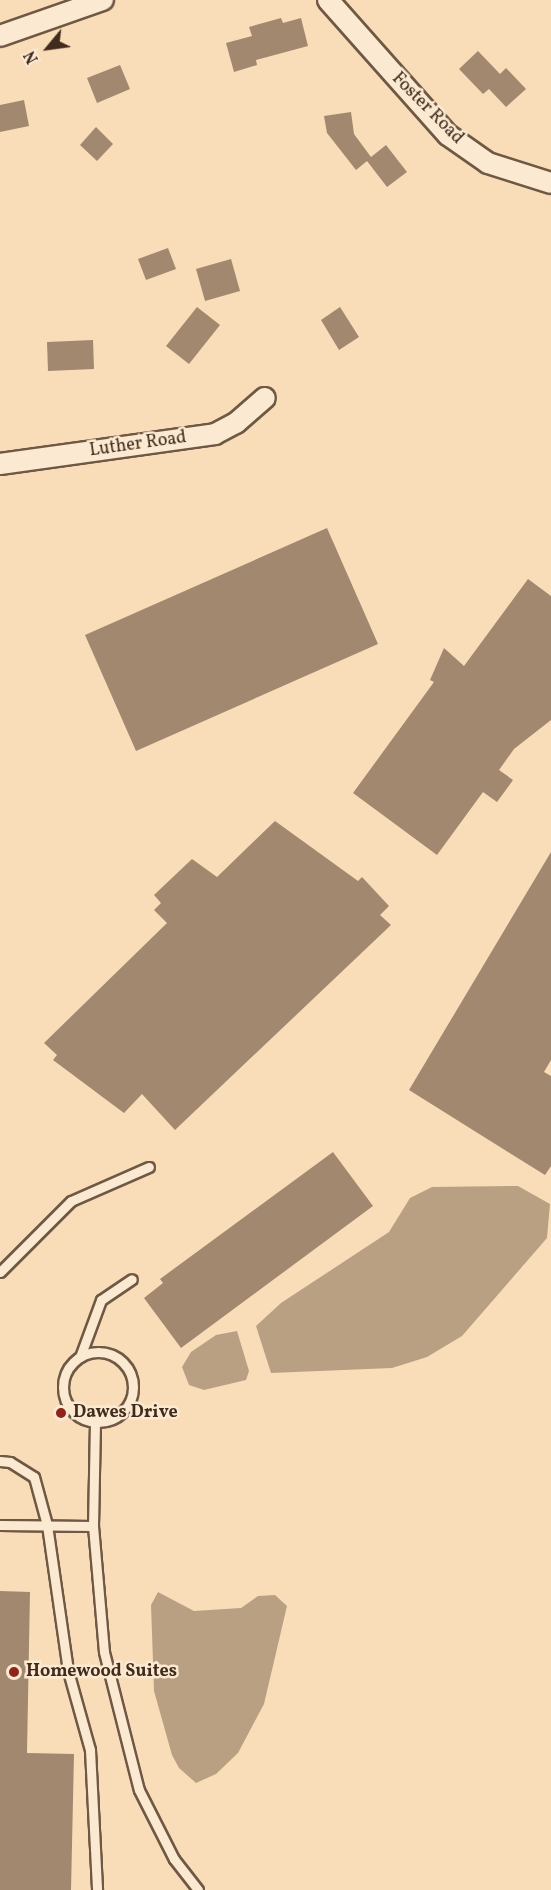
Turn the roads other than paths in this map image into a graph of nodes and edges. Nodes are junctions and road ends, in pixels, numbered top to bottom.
1 (103, 0) edge
2 (328, 0) edge
3 (0, 36) edge
4 (551, 183) edge
5 (264, 398) dead end
6 (0, 464) edge
7 (149, 1167) dead end
8 (0, 1272) edge
9 (132, 1279) dead end
10 (80, 1357) junction
11 (95, 1422) junction
12 (0, 1461) edge
13 (0, 1525) edge
14 (47, 1525) junction
15 (93, 1526) junction
16 (97, 1890) edge
17 (198, 1890) edge

1 - 3 street
2 - 4 street, Foster Road
5 - 6 street, Luther Road
7 - 8 lane
9 - 10 lane
10 - 11 lane
10 - 11 lane
11 - 15 lane
12 - 14 lane
13 - 14 lane
14 - 15 lane
14 - 16 lane
15 - 17 lane

